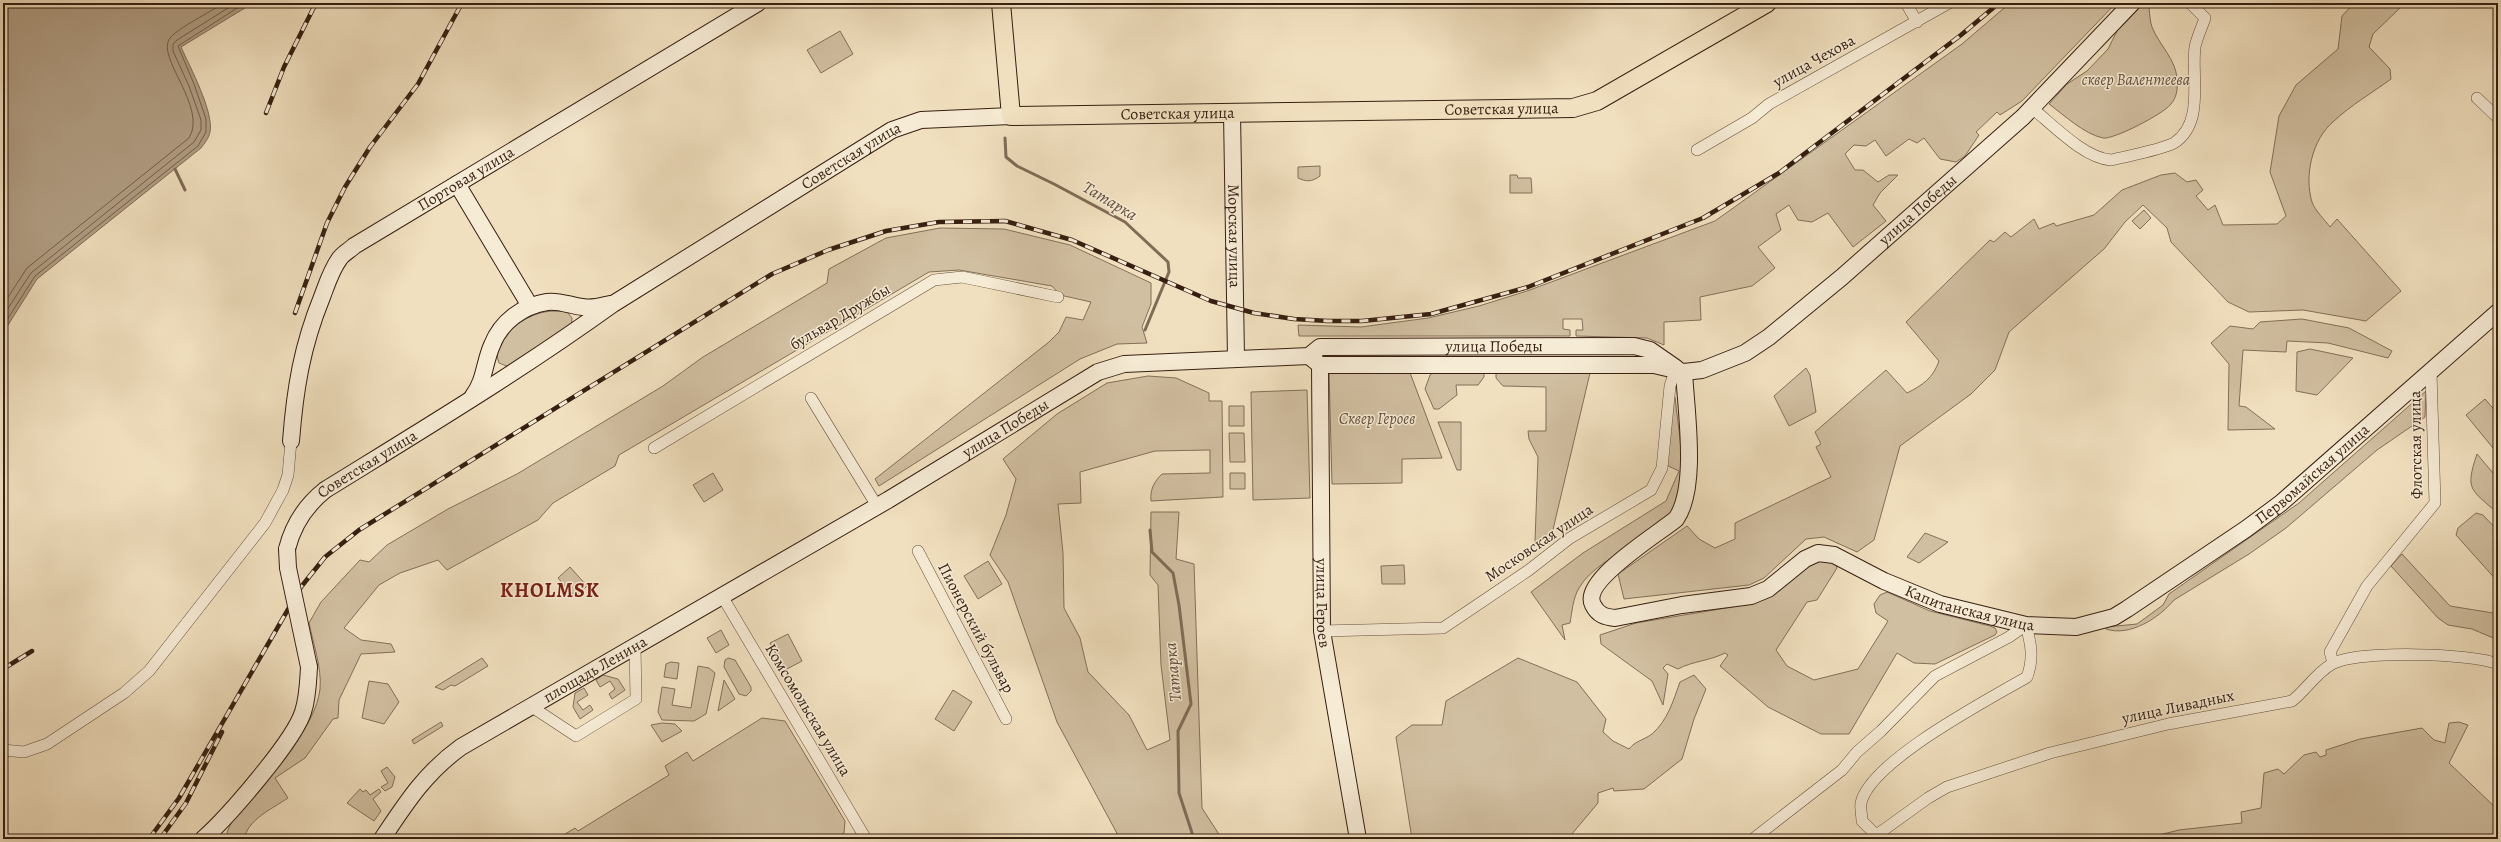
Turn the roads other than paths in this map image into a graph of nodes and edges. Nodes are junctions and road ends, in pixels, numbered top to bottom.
1 (758, 3) edge
2 (1001, 3) edge
3 (1767, 3) edge
4 (1906, 3) edge
5 (1949, 3) edge
6 (2132, 3) edge
7 (2190, 3) edge
8 (1917, 22) junction
9 (2476, 98) dead end
10 (2032, 108) junction
11 (1232, 113) junction
12 (1011, 116) junction
13 (2498, 118) edge
14 (1696, 150) dead end
15 (457, 184) junction
16 (1058, 297) dead end
17 (570, 304) junction
18 (613, 304) junction
19 (530, 306) junction
20 (2498, 312) edge
21 (575, 332) junction
22 (1236, 358) junction
23 (488, 360) junction
24 (1314, 360) junction
25 (1680, 370) junction
26 (2430, 372) junction
27 (508, 376) junction
28 (811, 398) dead end
29 (470, 401) junction
30 (291, 441) joint
31 (654, 448) dead end
32 (877, 506) junction
33 (918, 551) dead end
34 (726, 594) junction
35 (2114, 617) joint
36 (2026, 625) junction
37 (1322, 631) junction
38 (635, 646) junction
39 (2333, 663) junction
40 (2498, 664) edge
41 (532, 707) junction
42 (1006, 719) dead end
43 (3, 750) edge
44 (1873, 837) edge
45 (207, 838) edge
46 (382, 839) edge
47 (866, 839) edge
48 (1358, 839) edge
49 (1753, 839) edge

1 - 15 main road, Портовая улица
2 - 12 main road
3 - 11 main road, Советская улица
4 - 8 street
5 - 8 street, улица Чехова
6 - 10 main road, улица Победы
7 - 10 street
8 - 14 street, улица Чехова
9 - 13 street
10 - 25 main road, улица Победы
11 - 12 main road, Советская улица
11 - 22 main road, Морская улица
12 - 18 main road, Советская улица
15 - 19 main road
15 - 30 main road, Портовая улица
16 - 31 street, бульвар Дружбы
17 - 18 main road, Советская улица
17 - 19 main road, Советская улица
17 - 21 main road
18 - 21 main road, Советская улица
19 - 23 main road, Советская улица
20 - 26 main road, Первомайская улица
21 - 27 main road, Советская улица
22 - 24 main road, улица Победы
22 - 32 main road, улица Победы
23 - 27 main road
23 - 29 main road, Советская улица
24 - 25 main road, улица Победы
24 - 37 main road, улица Героев
25 - 36 main road, Капитанская улица
25 - 37 street, Московская улица
26 - 35 main road, Первомайская улица
26 - 39 street, Флотская улица
27 - 29 main road, Советская улица
28 - 32 street
29 - 45 main road, Советская улица, bridge
30 - 43 street
32 - 34 main road, улица Победы
33 - 42 street, Пионерский бульвар
34 - 38 main road, площадь Ленина
34 - 47 street, Комсомольская улица
35 - 36 main road, Капитанская улица
36 - 44 street
36 - 49 street
37 - 48 main road, улица Героев
38 - 41 main road, площадь Ленина
38 - 41 street
39 - 40 street, улица Ливадных
39 - 44 street, улица Ливадных
41 - 46 main road, площадь Ленина

